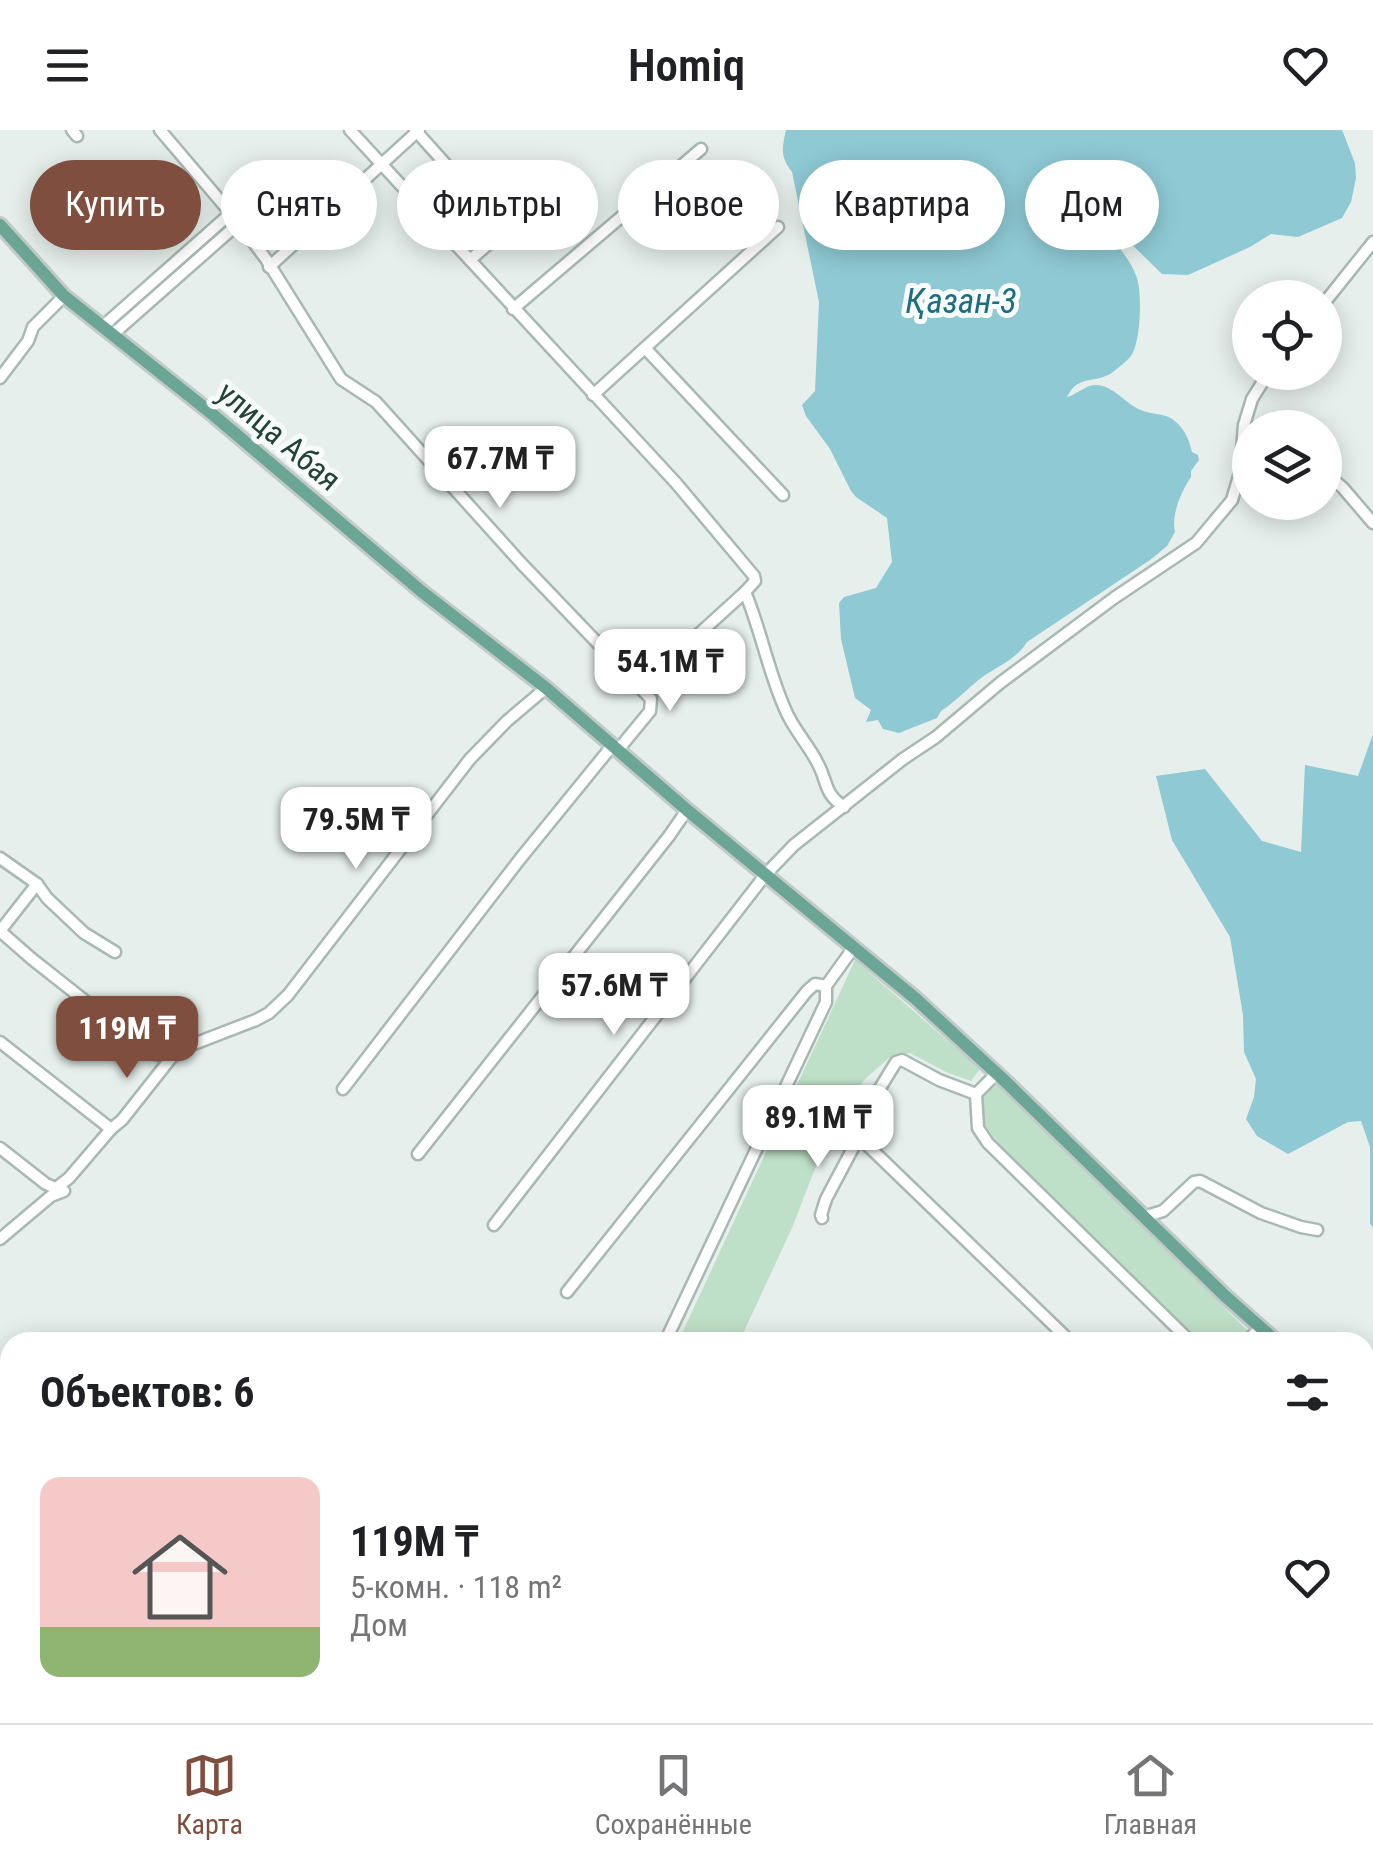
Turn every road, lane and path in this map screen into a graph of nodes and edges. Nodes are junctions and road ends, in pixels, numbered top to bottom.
1 (160, 130) edge
2 (350, 130) edge
3 (417, 131) edge
4 (702, 149) dead end
5 (382, 164) junction
6 (221, 201) edge
7 (221, 223) edge
8 (0, 226) edge
9 (221, 238) edge
10 (1373, 242) edge
11 (259, 250) edge
12 (753, 250) edge
13 (470, 260) junction
14 (269, 267) junction
15 (1342, 281) edge
16 (64, 296) junction
17 (513, 309) junction
18 (107, 331) junction
19 (645, 348) junction
20 (0, 378) edge
21 (593, 394) junction
22 (1342, 488) edge
23 (783, 495) dead end
24 (1232, 500) edge
25 (1373, 523) edge
26 (745, 592) junction
27 (630, 677) junction
28 (546, 688) junction
29 (615, 748) junction
30 (844, 807) junction
31 (687, 810) junction
32 (0, 858) edge
33 (766, 874) junction
34 (36, 884) junction
35 (0, 931) edge
36 (854, 947) junction
37 (115, 952) dead end
38 (826, 986) junction
39 (0, 1042) edge
40 (171, 1058) junction
41 (996, 1074) junction
42 (343, 1089) dead end
43 (976, 1094) junction
44 (111, 1129) junction
45 (860, 1133) junction
46 (0, 1148) edge
47 (418, 1154) dead end
48 (55, 1188) junction
49 (1142, 1217) junction
50 (822, 1218) dead end
51 (494, 1226) dead end
52 (1317, 1230) dead end
53 (0, 1239) edge
54 (567, 1292) dead end
55 (1261, 1328) junction
56 (670, 1332) edge
57 (1061, 1332) edge
58 (1182, 1332) edge
59 (1256, 1332) edge
60 (1266, 1332) edge

1 - 6 street
2 - 5 street
3 - 5 street
3 - 13 street
4 - 17 street
5 - 13 street
5 - 14 street
7 - 18 street
8 - 16 main road, улица Абая
9 - 18 street
10 - 15 street
11 - 14 street
12 - 19 street
13 - 17 street
14 - 27 street
16 - 18 main road, улица Абая
16 - 20 street
17 - 21 street
18 - 28 main road, улица Абая
19 - 21 street
19 - 23 street
21 - 26 street
22 - 25 street
24 - 30 street
26 - 27 street
26 - 30 street
27 - 29 street
28 - 29 main road, улица Абая
28 - 40 street
29 - 31 main road, улица Абая
29 - 42 street
30 - 33 street
31 - 33 main road, улица Абая
31 - 47 street
32 - 34 street
33 - 36 main road, улица Абая
33 - 51 street
34 - 35 street
34 - 37 street
35 - 40 street
36 - 38 street
36 - 41 main road, улица Абая
38 - 54 street
38 - 56 street
39 - 44 street
40 - 44 street
41 - 43 street
41 - 49 main road, улица Абая
43 - 45 street
43 - 58 street
44 - 48 street
45 - 50 street
45 - 57 street
46 - 48 street
48 - 53 street
49 - 52 street
49 - 55 main road, улица Абая
55 - 59 street
55 - 60 main road, улица Абая

